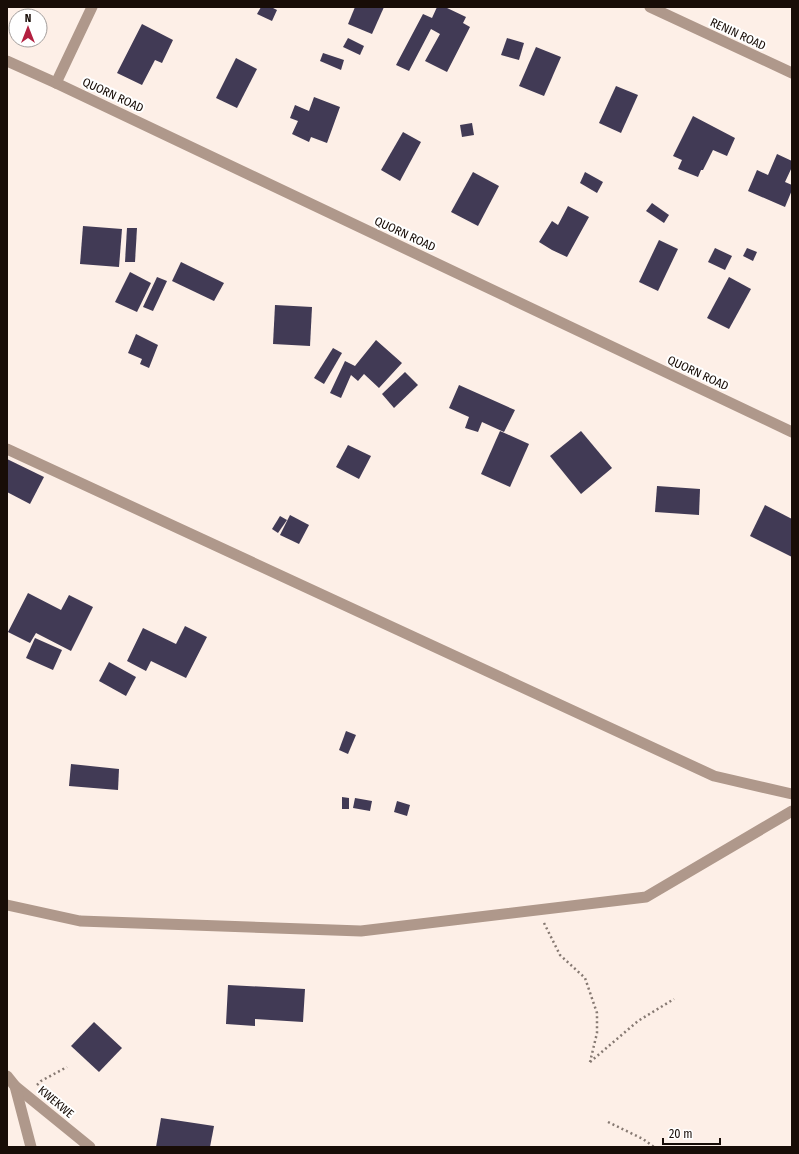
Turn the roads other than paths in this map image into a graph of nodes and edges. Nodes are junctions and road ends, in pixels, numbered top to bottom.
1 (92, 7) edge
2 (650, 7) edge
3 (7, 61) edge
4 (792, 73) edge
5 (56, 83) junction
6 (792, 432) edge
7 (7, 449) edge
8 (792, 794) edge
9 (792, 811) edge
10 (7, 905) edge
11 (7, 1076) edge
12 (15, 1086) junction
13 (31, 1147) edge
14 (90, 1147) edge

1 - 5 street
2 - 4 street, RENIN ROAD
3 - 5 street, QUORN ROAD
5 - 6 street, QUORN ROAD
7 - 8 street
9 - 10 street
11 - 12 street, KWEKWE
12 - 13 street
12 - 14 street, KWEKWE

